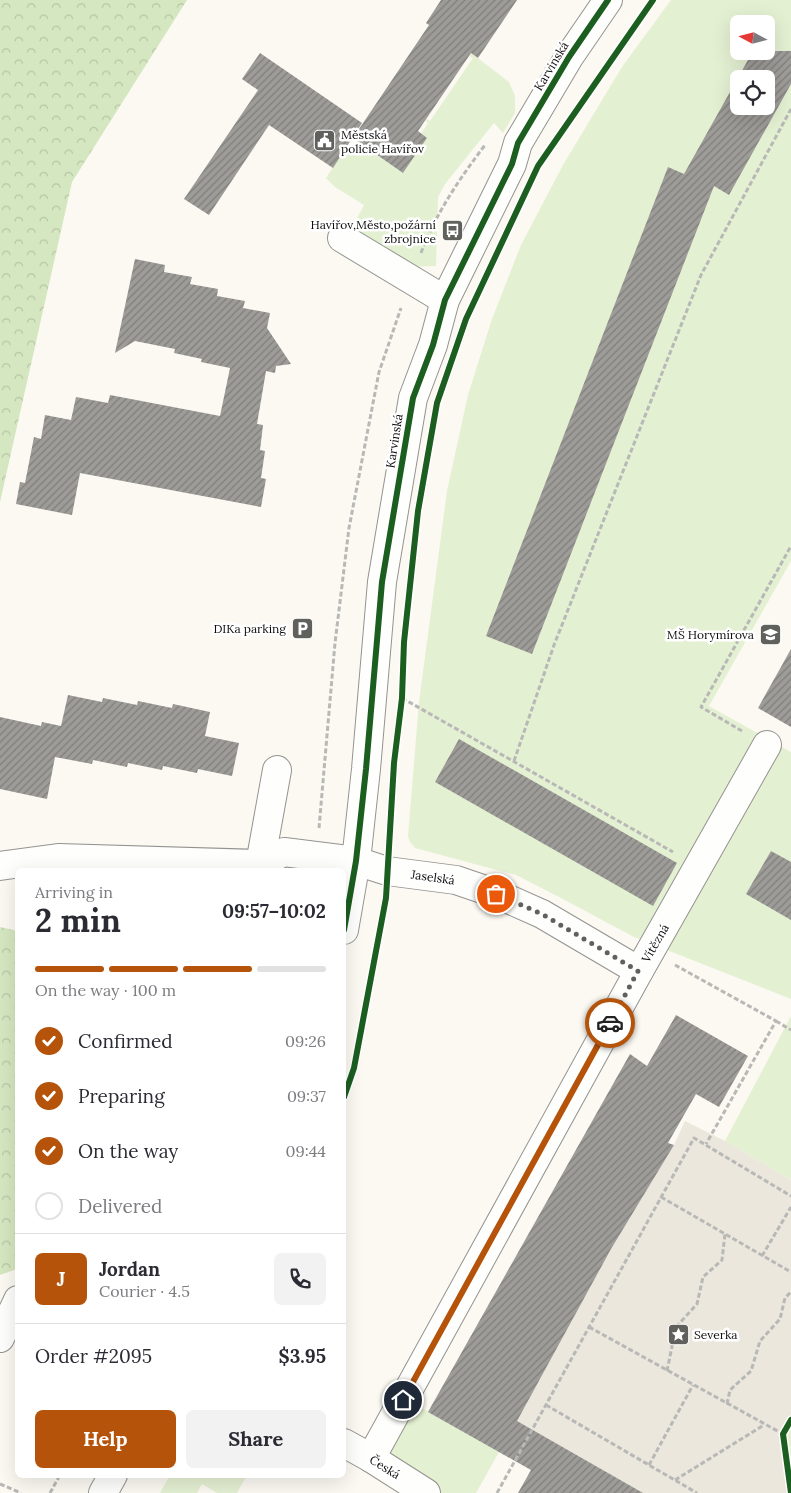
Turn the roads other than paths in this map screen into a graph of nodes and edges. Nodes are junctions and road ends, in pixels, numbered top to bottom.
1 (608, 0) edge
2 (342, 238) dead end
3 (444, 300) junction
4 (767, 745) road end
5 (277, 770) dead end
6 (356, 861) junction
7 (260, 864) junction
8 (0, 866) edge
9 (346, 918) edge
10 (645, 961) junction
11 (15, 1306) edge
12 (0, 1338) edge
13 (346, 1445) edge
14 (371, 1458) junction
15 (111, 1478) edge
16 (102, 1493) edge
17 (426, 1493) edge

1 - 3 street, Karvinská
2 - 3 street
3 - 6 street, Karvinská
4 - 10 street, Vítězná
5 - 7 street
6 - 7 street, Jaselská
6 - 9 street, Karvinská
6 - 10 street, Jaselská
7 - 8 street
10 - 14 street, Vítězná
11 - 12 street
13 - 14 street, Česká
14 - 17 street, Česká
15 - 16 street

